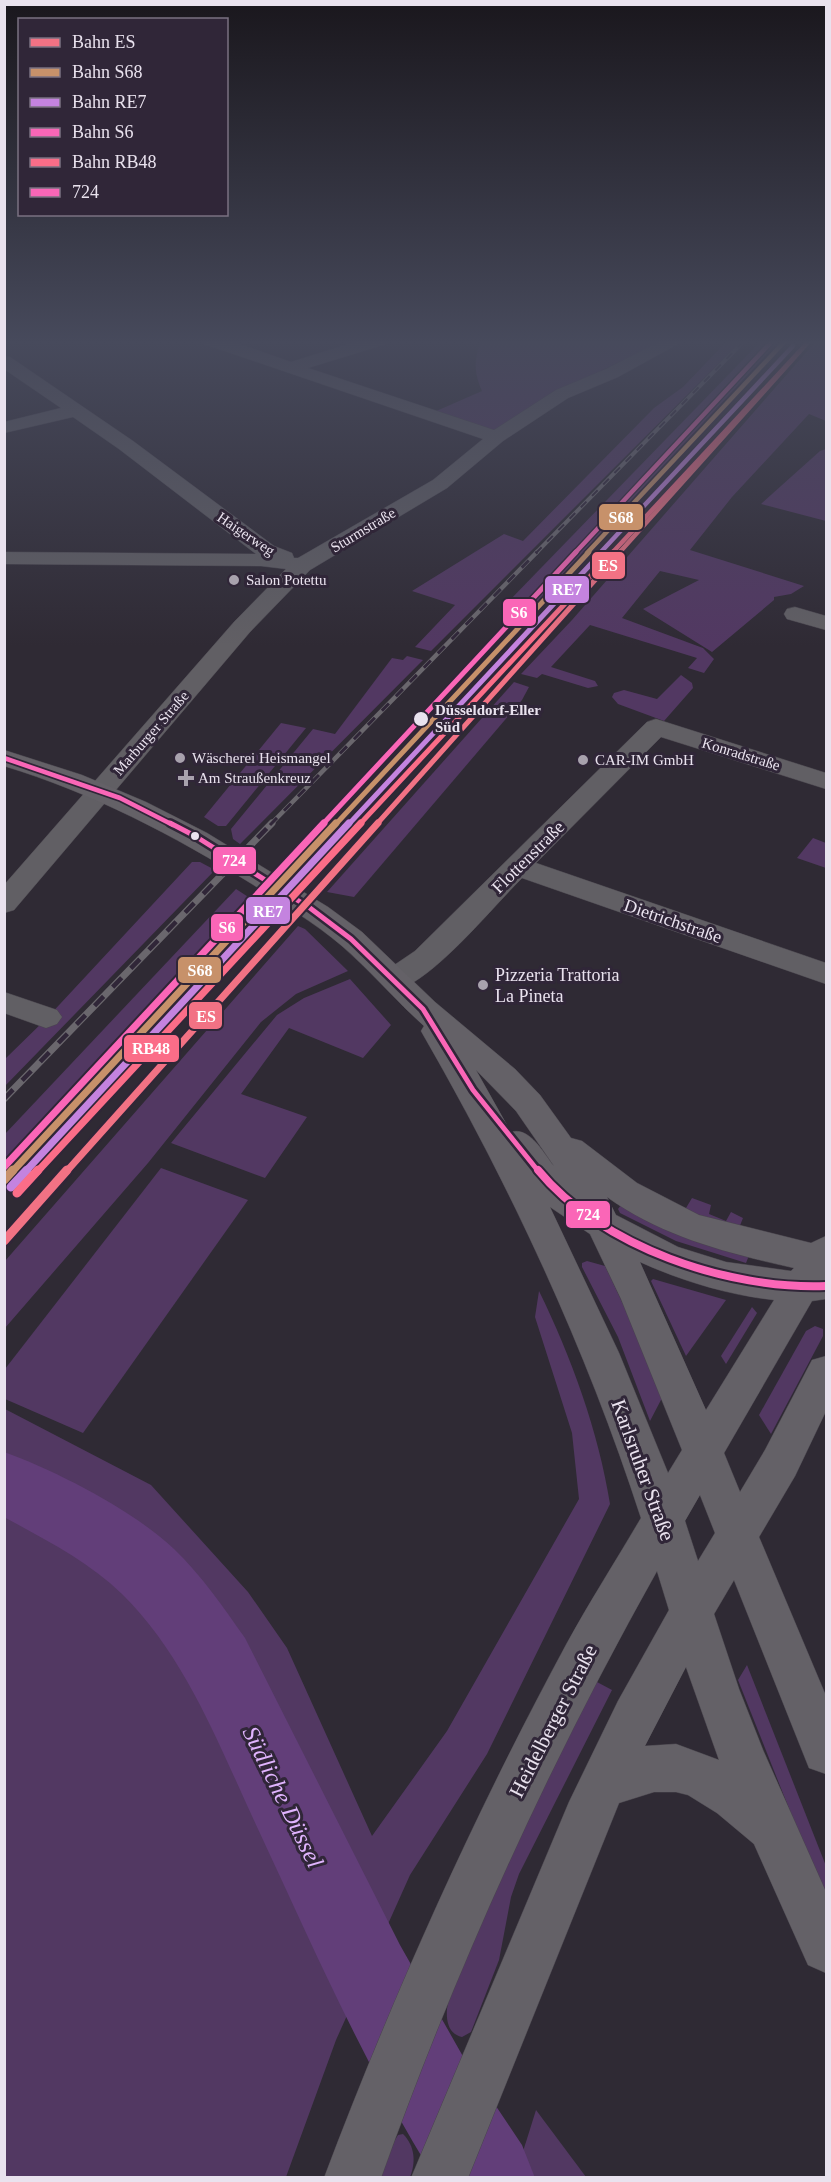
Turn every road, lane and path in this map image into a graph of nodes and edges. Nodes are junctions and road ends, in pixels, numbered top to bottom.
1 (120, 442) edge
2 (490, 442) edge
3 (4, 558) edge
4 (302, 565) junction
5 (795, 614) dead end
6 (826, 623) edge
7 (656, 727) joint
8 (4, 758) edge
9 (826, 781) edge
10 (102, 790) junction
11 (519, 867) junction
12 (4, 904) edge
13 (826, 974) edge
14 (394, 979) junction
15 (4, 1002) edge
16 (423, 1009) junction
17 (46, 1017) dead end
18 (473, 1090) junction
19 (552, 1135) junction
20 (605, 1227) junction
21 (820, 1269) edge
22 (826, 1372) edge
23 (704, 1451) junction
24 (663, 1519) junction
25 (738, 1537) junction
26 (692, 1611) junction
27 (826, 1751) edge
28 (601, 1786) junction
29 (773, 1830) junction
30 (826, 1947) edge
31 (352, 2178) edge
32 (439, 2178) edge

1 - 4 street, Haigerweg
2 - 4 street, Sturmstraße
3 - 4 street
4 - 10 street, Marburger Straße
5 - 6 street
7 - 9 street, Konradstraße
7 - 11 street, Flottenstraße
8 - 10 main road, Karlsruher Straße
10 - 12 street, Marburger Straße
10 - 14 main road, Karlsruher Straße
11 - 13 street, Dietrichstraße
11 - 14 street, Flottenstraße
14 - 16 main road, Karlsruher Straße
15 - 17 street
16 - 18 main road, Karlsruher Straße
16 - 19 main road, Karlsruher Straße
18 - 20 main road
18 - 24 main road, Karlsruher Straße
19 - 20 main road, Karlsruher Straße
19 - 21 main road
20 - 21 main road
20 - 23 main road, Karlsruher Straße
21 - 23 main road, Heidelberger Straße
22 - 25 main road
23 - 24 main road, Heidelberger Straße
23 - 25 main road, Karlsruher Straße
24 - 26 main road, Karlsruher Straße
24 - 31 main road, Heidelberger Straße
25 - 26 main road
25 - 27 main road, Karlsruher Straße
26 - 28 main road
26 - 29 main road, Karlsruher Straße
28 - 29 main road
28 - 32 main road
29 - 30 main road, Karlsruher Straße

